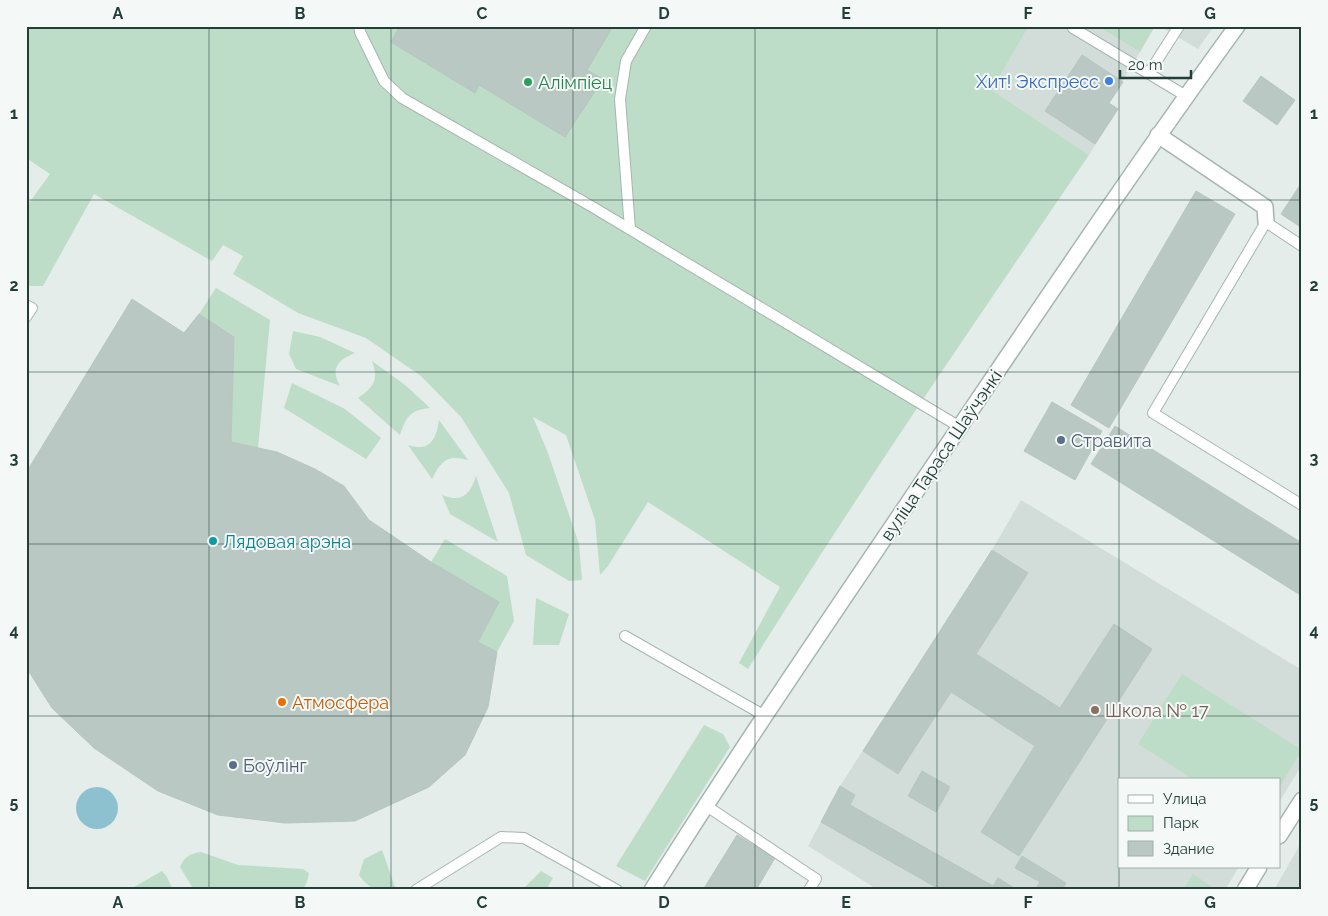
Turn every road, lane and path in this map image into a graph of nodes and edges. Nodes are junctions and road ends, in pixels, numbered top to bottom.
1 (359, 26) edge
2 (646, 26) edge
3 (1179, 26) edge
4 (1237, 26) edge
5 (1073, 28) dead end
6 (1149, 73) junction
7 (1186, 96) junction
8 (1158, 135) junction
9 (1266, 222) junction
10 (630, 229) junction
11 (1302, 246) edge
12 (26, 305) edge
13 (26, 317) edge
14 (960, 427) junction
15 (1302, 505) edge
16 (624, 636) dead end
17 (765, 716) junction
18 (1302, 800) edge
19 (705, 805) junction
20 (1280, 834) edge
21 (1258, 868) edge
22 (416, 890) edge
23 (617, 890) edge
24 (652, 890) edge
25 (809, 890) edge
26 (1245, 890) edge

1 - 10 lane
2 - 10 lane
3 - 6 lane
4 - 7 street, вуліца Тараса Шаўчэнкі
5 - 6 lane
6 - 7 lane
7 - 8 street, вуліца Тараса Шаўчэнкі
8 - 9 street
8 - 14 street, вуліца Тараса Шаўчэнкі
9 - 11 lane
9 - 15 lane
10 - 14 lane
12 - 13 lane
14 - 17 street, вуліца Тараса Шаўчэнкі
16 - 17 lane
17 - 19 street, вуліца Тараса Шаўчэнкі
18 - 20 street
19 - 24 street, вуліца Тараса Шаўчэнкі
19 - 25 lane
21 - 26 street
22 - 23 lane

